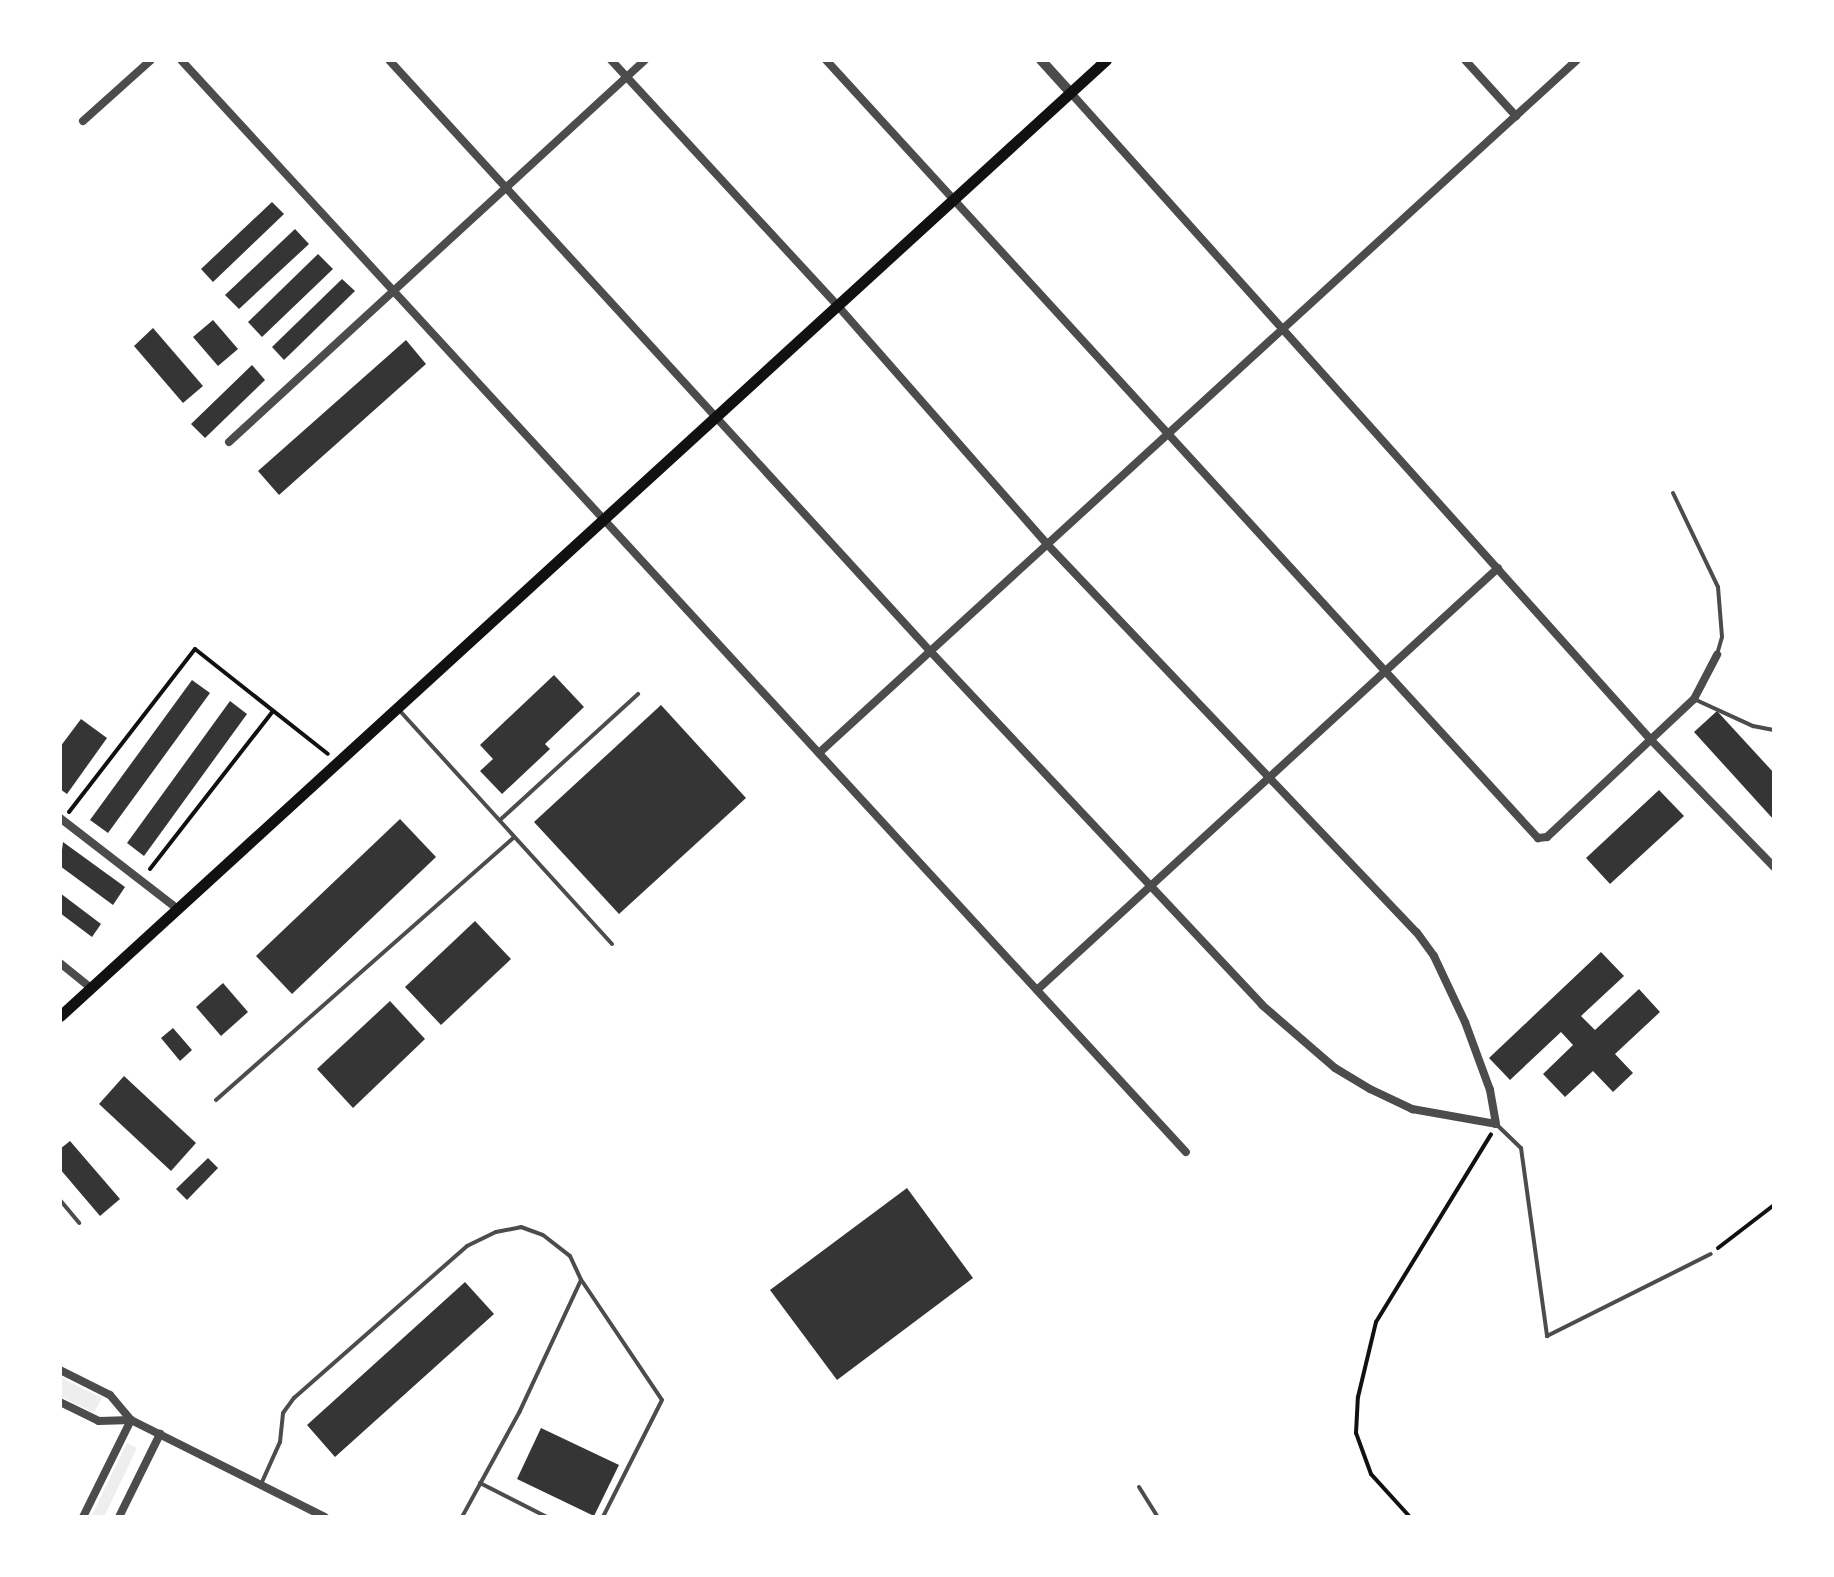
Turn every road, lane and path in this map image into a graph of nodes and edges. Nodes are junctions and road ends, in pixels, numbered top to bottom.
1 (151, 60) edge
2 (181, 60) edge
3 (389, 60) edge
4 (611, 60) edge
5 (644, 60) edge
6 (826, 60) edge
7 (1041, 60) edge
8 (1106, 60) edge
9 (1465, 60) edge
10 (1577, 60) edge
11 (626, 76) junction
12 (1070, 92) junction
13 (1516, 116) junction
14 (83, 122) dead end
15 (506, 188) junction
16 (953, 199) junction
17 (394, 291) junction
18 (838, 306) junction
19 (1283, 328) junction
20 (719, 418) junction
21 (1168, 434) junction
22 (229, 442) dead end
23 (1673, 493) dead end
24 (606, 522) junction
25 (1047, 544) junction
26 (1498, 568) junction
27 (930, 651) junction
28 (1717, 655) joint
29 (1385, 671) junction
30 (638, 694) dead end
31 (1694, 699) junction
32 (400, 710) junction
33 (273, 711) junction
34 (1774, 730) edge
35 (1651, 740) junction
36 (819, 753) junction
37 (340, 764) junction
38 (1268, 778) junction
39 (62, 819) edge
40 (500, 820) junction
41 (514, 837) junction
42 (1774, 867) edge
43 (141, 880) junction
44 (1152, 885) junction
45 (179, 910) junction
46 (612, 944) dead end
47 (60, 964) edge
48 (92, 988) junction
49 (1037, 990) junction
50 (60, 1016) edge
51 (216, 1100) dead end
52 (1496, 1124) junction
53 (1186, 1152) dead end
54 (60, 1200) edge
55 (1774, 1205) edge
56 (79, 1223) dead end
57 (1710, 1254) joint
58 (581, 1280) junction
59 (60, 1370) edge
60 (60, 1402) edge
61 (131, 1420) junction
62 (160, 1434) junction
63 (480, 1483) junction
64 (260, 1486) junction
65 (1139, 1487) dead end
66 (83, 1517) edge
67 (119, 1517) edge
68 (325, 1517) edge
69 (462, 1517) edge
70 (547, 1517) edge
71 (603, 1517) edge
72 (1158, 1517) edge
73 (1410, 1517) edge

1 - 14 street
2 - 17 street
3 - 15 street
4 - 11 street
5 - 11 street
6 - 16 street
7 - 12 street
8 - 12 main road
9 - 13 street
10 - 13 street
11 - 15 street
11 - 18 street
12 - 16 main road
12 - 19 street
13 - 19 street
15 - 17 street
15 - 20 street
16 - 18 main road
16 - 21 street
17 - 22 street
17 - 24 street
18 - 20 main road
18 - 25 street
19 - 21 street
19 - 26 street
20 - 24 main road
20 - 27 street
21 - 25 street
21 - 29 street
23 - 28 lane
24 - 32 main road
24 - 36 street
25 - 27 street
25 - 38 street
26 - 29 street
26 - 35 street
27 - 36 street
27 - 44 street
28 - 31 street
29 - 35 street
29 - 38 street
30 - 40 lane
31 - 34 lane
31 - 35 street
32 - 37 main road
32 - 40 lane
33 - 37 path
33 - 39 path
33 - 43 path
35 - 42 street
36 - 49 street
37 - 45 main road
38 - 44 street
38 - 52 street
39 - 43 street
40 - 41 lane
41 - 46 lane
41 - 51 lane
43 - 45 street
44 - 49 street
44 - 52 street
45 - 48 main road
47 - 48 street
48 - 50 main road
49 - 53 street
52 - 57 lane
52 - 73 path
54 - 56 lane
55 - 57 path
58 - 63 lane
58 - 64 lane
58 - 71 lane
59 - 61 street
60 - 61 street
61 - 62 street
61 - 66 street
62 - 64 street
62 - 67 street
63 - 69 lane
63 - 70 lane
64 - 68 street
65 - 72 lane

